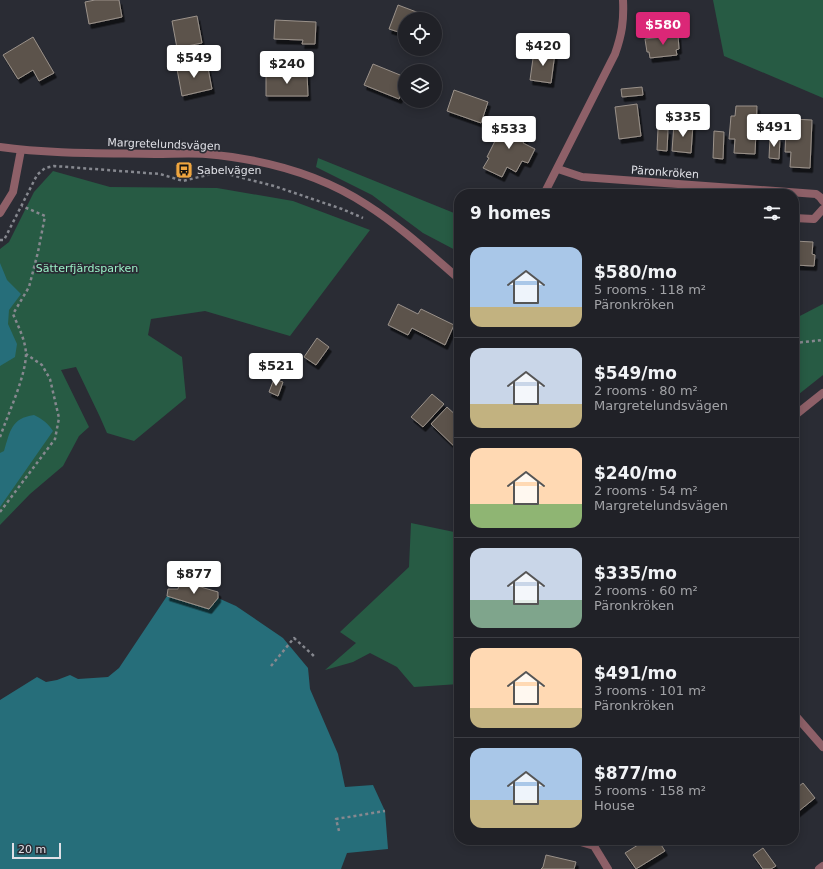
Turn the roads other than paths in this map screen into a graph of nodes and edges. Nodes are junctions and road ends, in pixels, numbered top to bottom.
1 (623, 0) edge
2 (0, 147) edge
3 (21, 150) junction
4 (558, 169) junction
5 (547, 189) edge
6 (724, 189) edge
7 (799, 194) edge
8 (823, 201) edge
9 (823, 208) edge
10 (0, 213) edge
11 (799, 218) edge
12 (454, 275) edge
13 (823, 393) edge
14 (799, 412) edge
15 (799, 720) edge
16 (823, 747) edge
17 (596, 845) edge
18 (823, 866) edge
19 (608, 869) edge
20 (819, 869) edge

1 - 4 street
2 - 3 street, Margretelundsvägen
3 - 10 street
3 - 12 street, Margretelundsvägen
4 - 5 street
4 - 6 street, Päronkröken
7 - 8 street, Päronkröken
9 - 11 street
13 - 14 street
15 - 16 street
17 - 19 street
18 - 20 street

